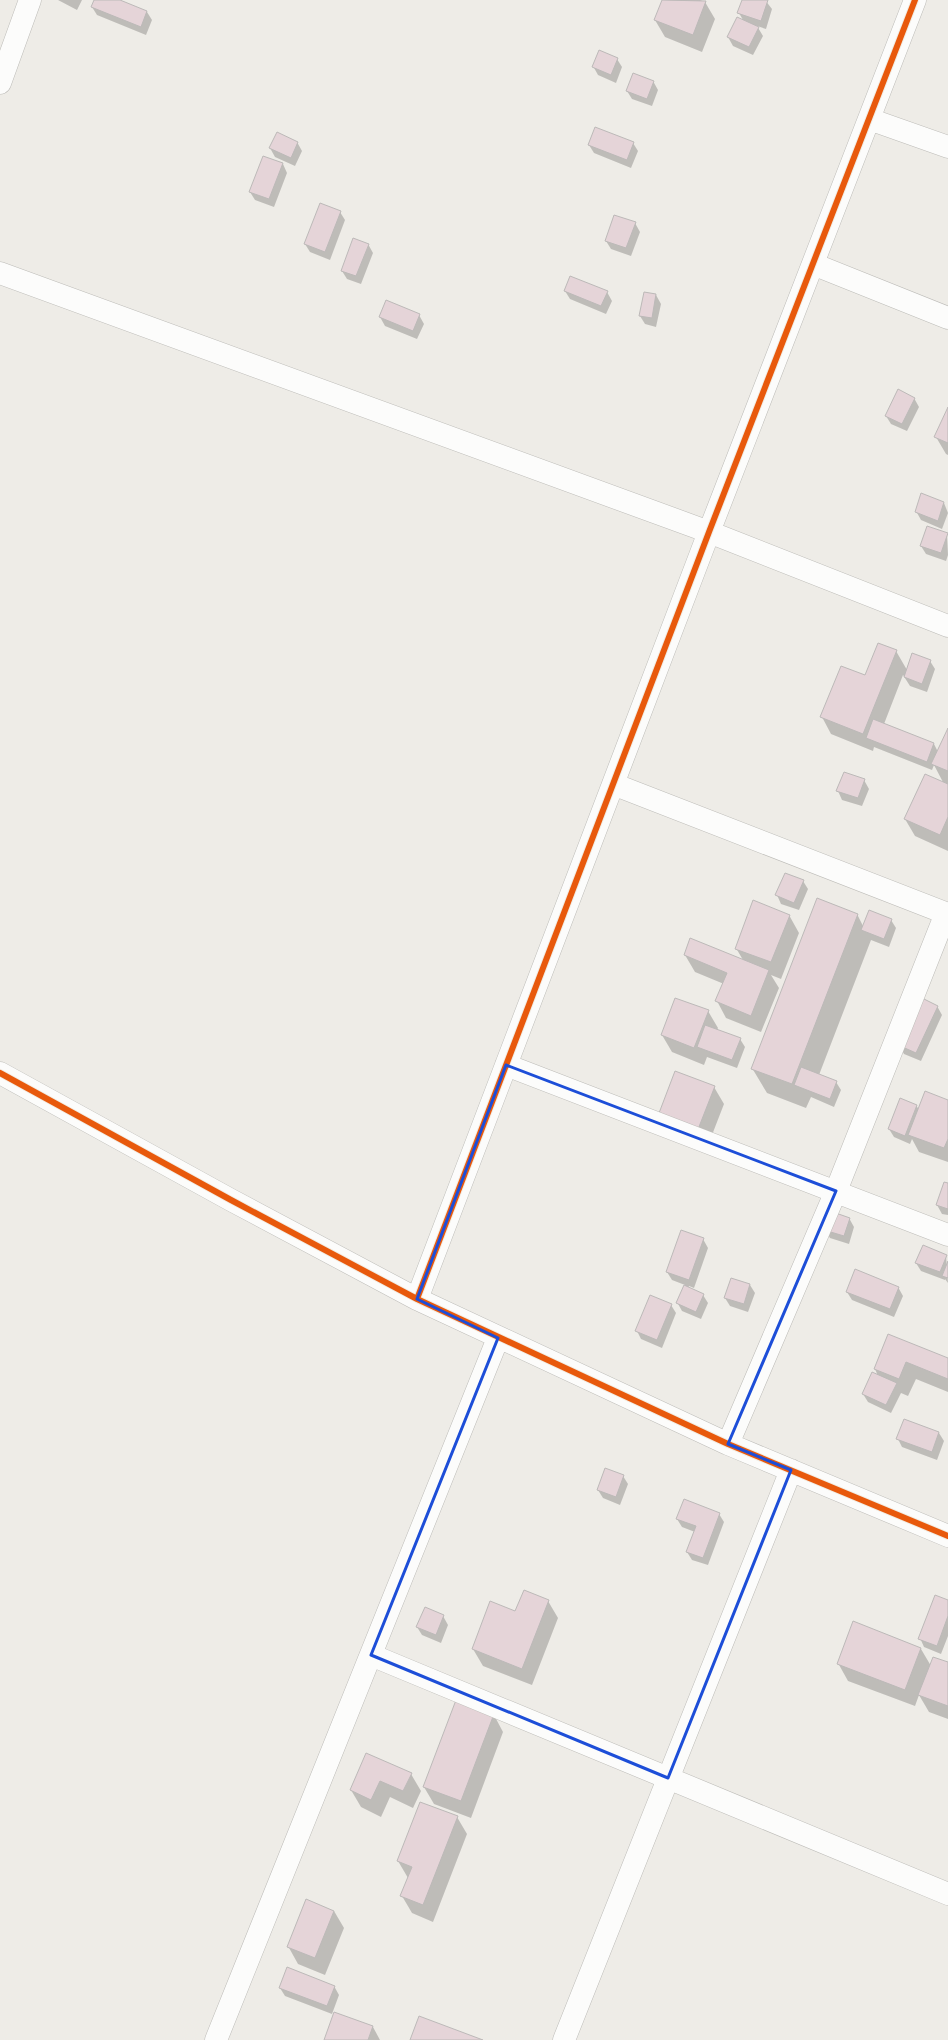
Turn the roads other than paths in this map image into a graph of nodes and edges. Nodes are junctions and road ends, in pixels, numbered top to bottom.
1 (30, 0) edge
2 (915, 0) edge
3 (0, 83) edge
4 (869, 119) junction
5 (948, 147) edge
6 (813, 264) junction
7 (0, 273) edge
8 (948, 318) edge
9 (708, 532) junction
10 (948, 626) edge
11 (613, 784) junction
12 (947, 913) edge
13 (506, 1065) junction
14 (0, 1073) edge
15 (836, 1192) junction
16 (948, 1235) edge
17 (417, 1299) junction
18 (498, 1338) junction
19 (728, 1444) junction
20 (791, 1470) junction
21 (948, 1536) edge
22 (371, 1655) junction
23 (668, 1778) junction
24 (948, 1894) edge
25 (216, 2040) edge
26 (564, 2040) edge

1 - 3 street
2 - 4 street
4 - 5 street
4 - 6 street
6 - 8 street
6 - 9 street
7 - 9 street
9 - 10 street
9 - 11 street
11 - 12 street
11 - 13 street
12 - 15 street
13 - 15 street
13 - 17 street
14 - 17 street
15 - 16 street
15 - 19 street
17 - 18 street
18 - 19 street
18 - 22 street
19 - 20 street
20 - 21 street
20 - 23 street
22 - 23 street
22 - 25 street
23 - 24 street
23 - 26 street

